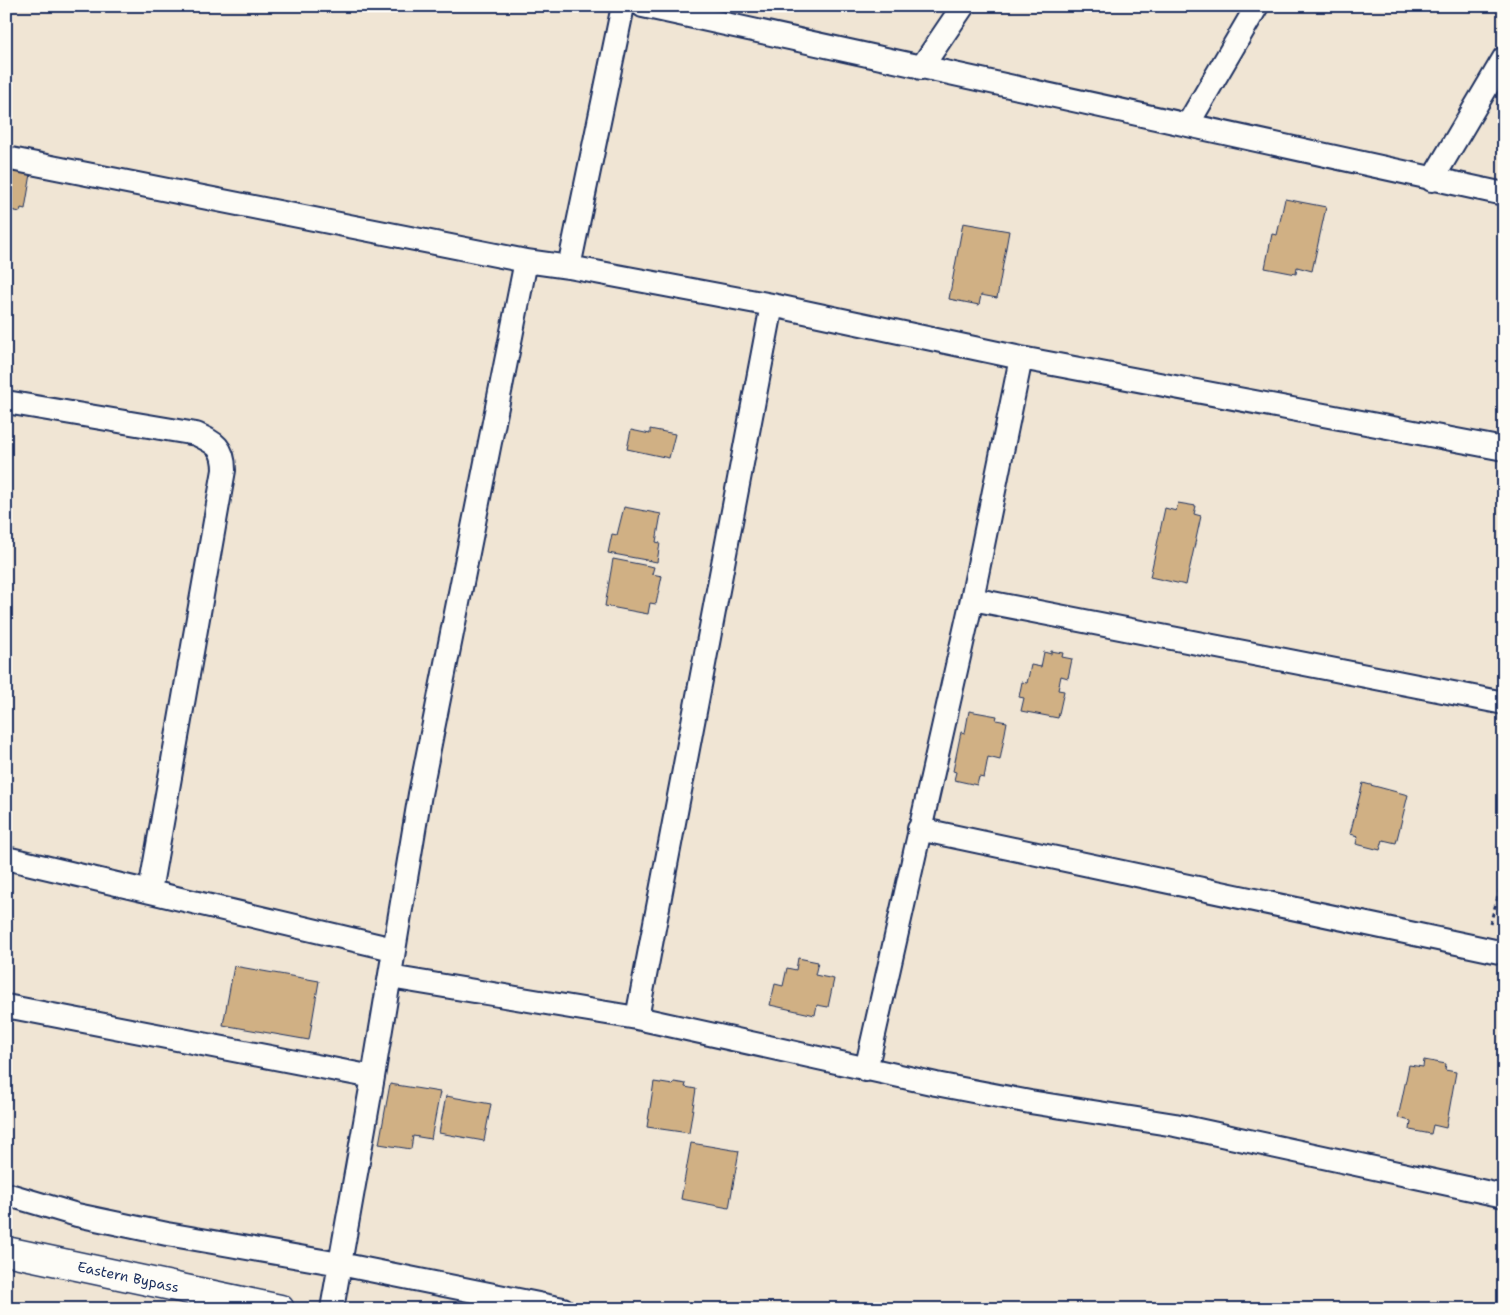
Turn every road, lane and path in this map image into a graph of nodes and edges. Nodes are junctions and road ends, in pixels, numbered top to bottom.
1 (623, 6) edge
2 (643, 6) edge
3 (963, 6) edge
4 (1257, 6) edge
5 (1504, 58) edge
6 (921, 68) junction
7 (1188, 124) junction
8 (6, 158) edge
9 (1432, 180) junction
10 (1504, 194) edge
11 (526, 261) junction
12 (569, 267) junction
13 (772, 306) junction
14 (1021, 358) junction
15 (7, 406) edge
16 (1504, 449) edge
17 (972, 598) junction
18 (1504, 703) edge
19 (919, 828) junction
20 (6, 858) edge
21 (1504, 876) edge
22 (150, 891) junction
23 (393, 949) junction
24 (1493, 951) edge
25 (390, 977) junction
26 (6, 1006) edge
27 (637, 1018) junction
28 (866, 1070) junction
29 (373, 1077) junction
30 (6, 1194) edge
31 (1504, 1196) edge
32 (6, 1251) edge
33 (340, 1264) junction
34 (280, 1309) edge
35 (332, 1309) edge
36 (563, 1309) edge

1 - 12 street
2 - 6 street
3 - 6 street
4 - 7 street
5 - 9 street
6 - 7 street
7 - 9 street
8 - 11 street
9 - 10 street
11 - 12 street
11 - 23 street
12 - 13 street
13 - 14 street
13 - 27 street
14 - 16 street
14 - 17 street
15 - 22 street
17 - 18 street
17 - 19 street
19 - 24 street
19 - 28 street
20 - 22 street
21 - 24 path
22 - 23 street
23 - 25 street
25 - 27 street
25 - 29 street
26 - 29 street
27 - 28 street
28 - 31 street
29 - 33 street
30 - 33 street
32 - 34 main road, Eastern Bypass
33 - 35 street
33 - 36 street

